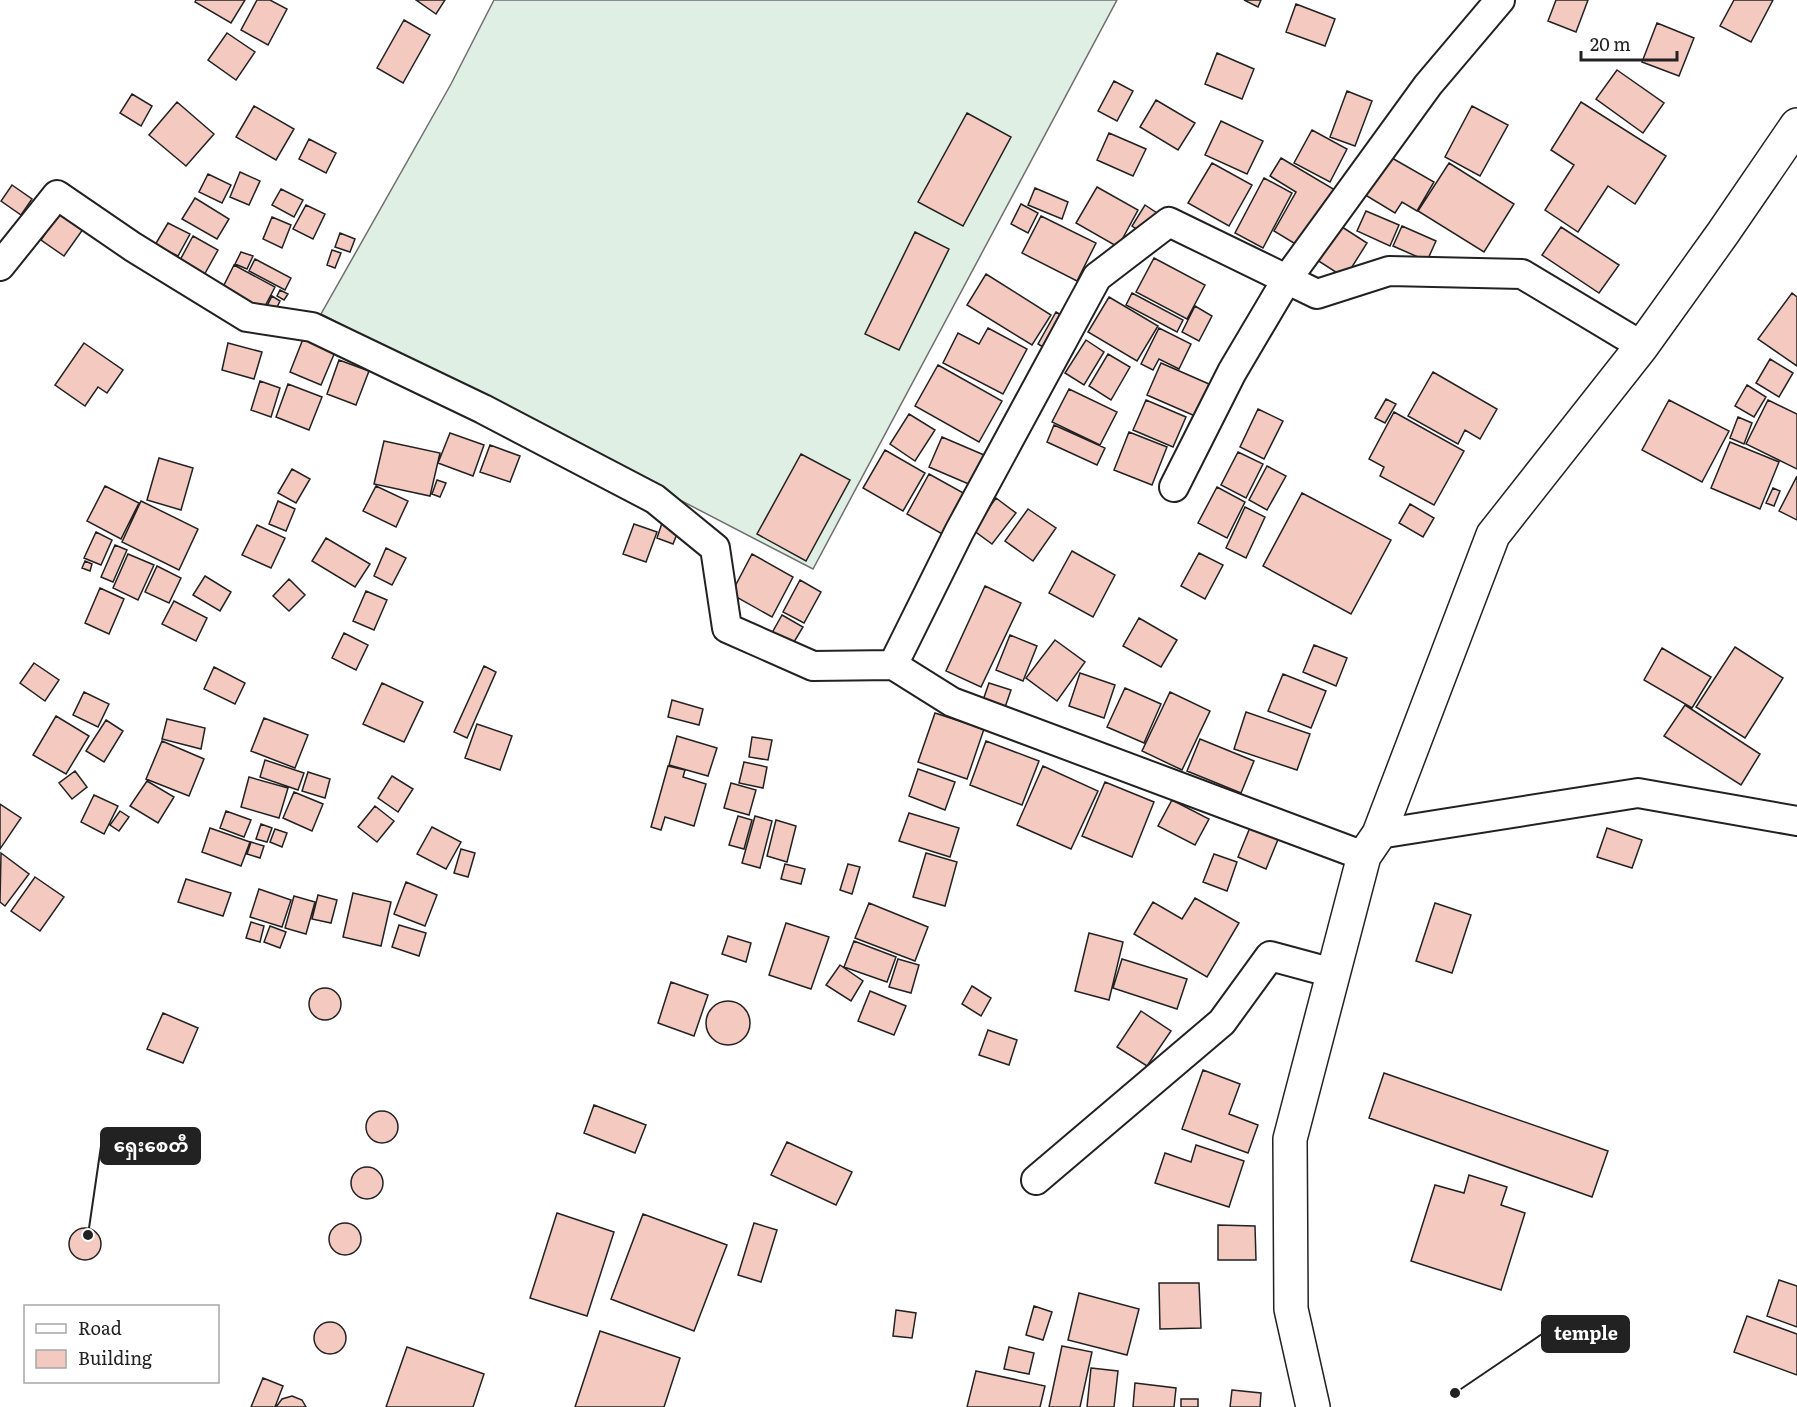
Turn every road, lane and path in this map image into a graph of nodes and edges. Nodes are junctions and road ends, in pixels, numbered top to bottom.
1 (1500, 0) edge
2 (1797, 124) edge
3 (0, 266) edge
4 (1287, 279) junction
5 (1642, 346) junction
6 (1174, 487) dead end
7 (893, 665) junction
8 (1797, 821) edge
9 (1371, 845) junction
10 (1333, 973) junction
11 (1036, 1180) dead end
12 (1313, 1407) edge

1 - 4 street
2 - 5 street
3 - 7 street
4 - 5 street
4 - 6 street
4 - 7 street
5 - 9 street
7 - 9 street
8 - 9 street
9 - 10 street
10 - 11 street
10 - 12 street

